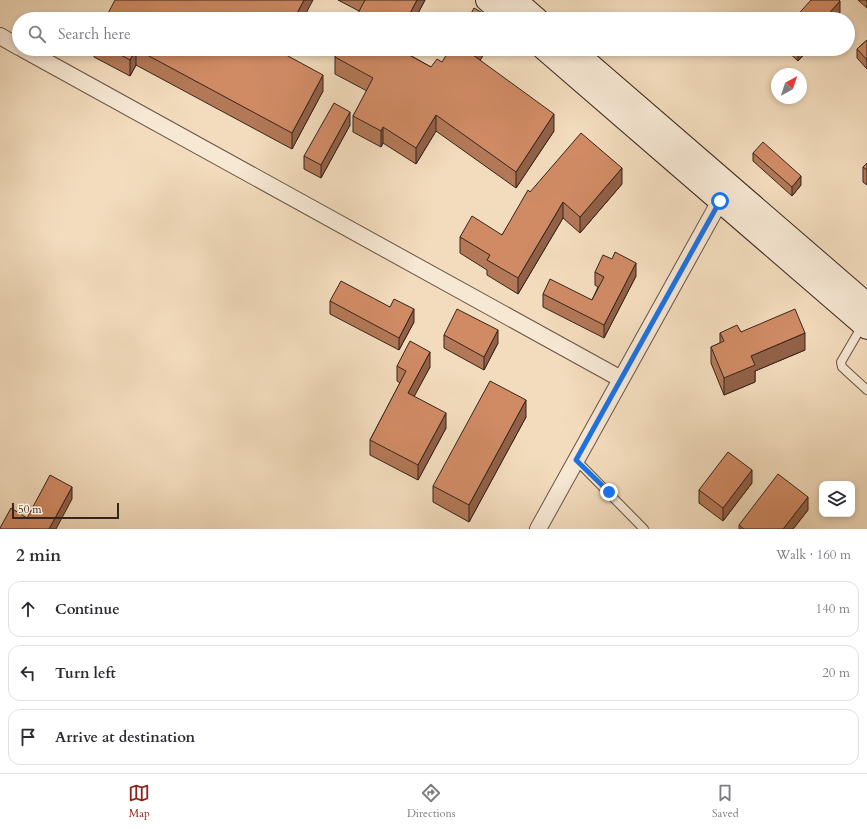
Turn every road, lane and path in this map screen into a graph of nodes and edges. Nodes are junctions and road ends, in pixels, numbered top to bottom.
1 (487, 0) edge
2 (515, 0) edge
3 (501, 12) edge
4 (529, 12) edge
5 (0, 36) edge
6 (12, 43) edge
7 (36, 56) edge
8 (552, 56) edge
9 (580, 56) edge
10 (720, 201) junction
11 (866, 319) edge
12 (620, 379) junction
13 (867, 390) edge
14 (576, 460) junction
15 (538, 529) edge
16 (644, 529) edge

1 - 3 main road
2 - 4 main road
5 - 6 street
7 - 12 street
8 - 10 main road
9 - 11 main road
10 - 11 main road
10 - 12 street
11 - 13 lane
12 - 14 street
14 - 15 street
14 - 16 lane

